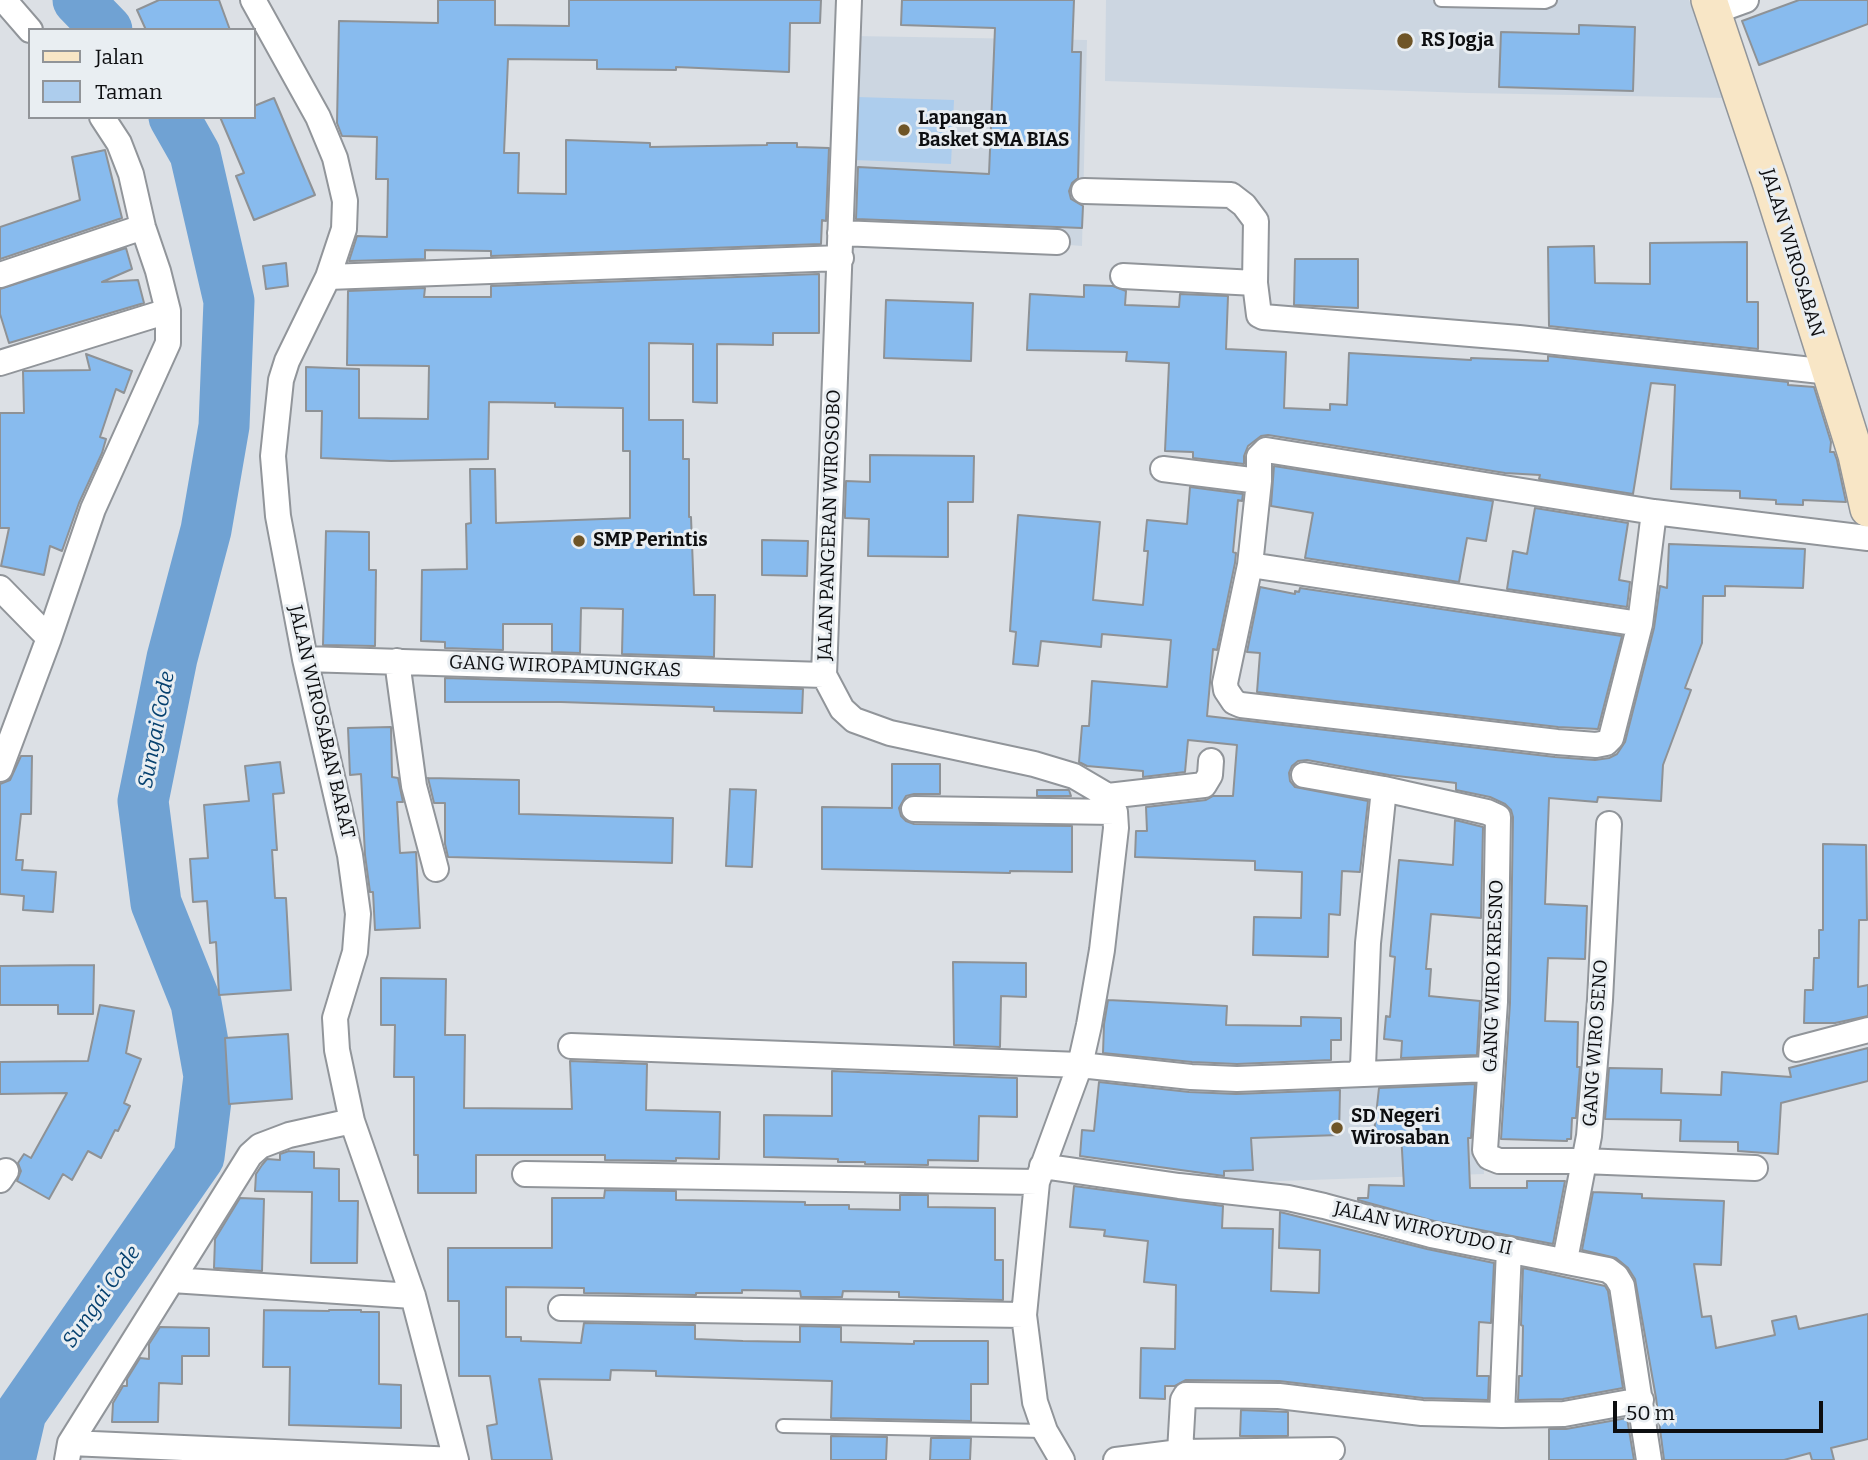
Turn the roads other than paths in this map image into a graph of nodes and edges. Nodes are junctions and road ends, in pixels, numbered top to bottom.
1 (4, 0) edge
2 (253, 0) edge
3 (849, 0) edge
4 (1441, 0) edge
5 (1550, 0) edge
6 (1746, 0) edge
7 (1711, 6) edge
8 (28, 28) edge
9 (104, 119) edge
10 (1084, 191) dead end
11 (143, 227) junction
12 (840, 233) junction
13 (1057, 242) dead end
14 (841, 258) junction
15 (0, 275) edge
16 (1123, 276) dead end
17 (328, 277) junction
18 (1255, 283) junction
19 (168, 312) junction
20 (1, 357) edge
21 (1830, 372) junction
22 (1862, 453) edge
23 (1163, 469) dead end
24 (1259, 481) junction
25 (1868, 509) edge
26 (1654, 512) junction
27 (1868, 538) edge
28 (1250, 565) junction
29 (0, 589) edge
30 (1640, 624) junction
31 (50, 638) junction
32 (305, 659) junction
33 (397, 661) junction
34 (824, 675) junction
35 (1211, 761) dead end
36 (0, 769) edge
37 (1304, 775) dead end
38 (1384, 789) junction
39 (1112, 804) junction
40 (914, 809) dead end
41 (1609, 824) dead end
42 (436, 869) dead end
43 (1868, 1030) edge
44 (571, 1045) dead end
45 (1796, 1049) dead end
46 (1080, 1065) junction
47 (1490, 1069) junction
48 (1356, 1074) junction
49 (352, 1121) junction
50 (1583, 1161) junction
51 (1755, 1168) dead end
52 (525, 1174) dead end
53 (1039, 1174) junction
54 (1509, 1249) junction
55 (1565, 1260) junction
56 (172, 1280) junction
57 (413, 1296) junction
58 (561, 1308) dead end
59 (1024, 1315) junction
60 (1641, 1399) junction
61 (1502, 1415) junction
62 (783, 1426) dead end
63 (1045, 1431) junction
64 (1332, 1450) dead end
65 (69, 1451) edge
66 (1180, 1452) junction
67 (456, 1460) edge
68 (1062, 1460) edge
69 (1116, 1460) edge
70 (1649, 1460) edge

1 - 8 street
2 - 17 street, JALAN WIROSABAN BARAT
3 - 12 street, JALAN PANGERAN WIROSOBO
4 - 5 lane
6 - 7 street
7 - 21 main road, JALAN WIROSABAN
9 - 11 street
10 - 18 street
11 - 15 street
11 - 19 street
12 - 13 street
12 - 14 street, JALAN PANGERAN WIROSOBO
14 - 17 street
14 - 34 street, JALAN PANGERAN WIROSOBO
16 - 18 street
17 - 32 street, JALAN WIROSABAN BARAT
18 - 21 street
19 - 20 street
19 - 31 street
21 - 22 main road, JALAN WIROSABAN
22 - 25 main road, JALAN WIROSABAN
23 - 24 street
24 - 26 street
24 - 28 street
26 - 27 street
26 - 30 street
28 - 30 street
28 - 30 street
29 - 31 street
31 - 36 street
32 - 33 street, GANG WIROPAMUNGKAS
32 - 49 street, JALAN WIROSABAN BARAT
33 - 34 street, GANG WIROPAMUNGKAS
33 - 42 street
34 - 39 street, JALAN PANGERAN WIROSOBO
35 - 39 street
37 - 38 street
38 - 47 street, GANG WIRO KRESNO
38 - 48 street
39 - 40 street
39 - 46 street
41 - 50 street, GANG WIRO SENO
43 - 45 street
44 - 46 street
46 - 48 street
46 - 53 street
47 - 48 street
47 - 50 street, GANG WIRO KRESNO
49 - 56 street
49 - 57 street, JALAN WIROSABAN BARAT
50 - 51 street
50 - 55 street, GANG WIRO SENO
52 - 53 street, JALAN WIROYUDO II
53 - 54 street, JALAN WIROYUDO II
53 - 59 street
54 - 55 street, JALAN WIROYUDO II
54 - 61 street
55 - 60 street, JALAN WIROYUDO II
56 - 57 street
56 - 65 street
57 - 67 street, JALAN WIROSABAN BARAT
58 - 59 street
59 - 63 street
60 - 61 street
60 - 70 street, JALAN WIROYUDO II
61 - 66 street
62 - 63 lane
63 - 68 street
64 - 66 street
65 - 67 street
66 - 69 street

